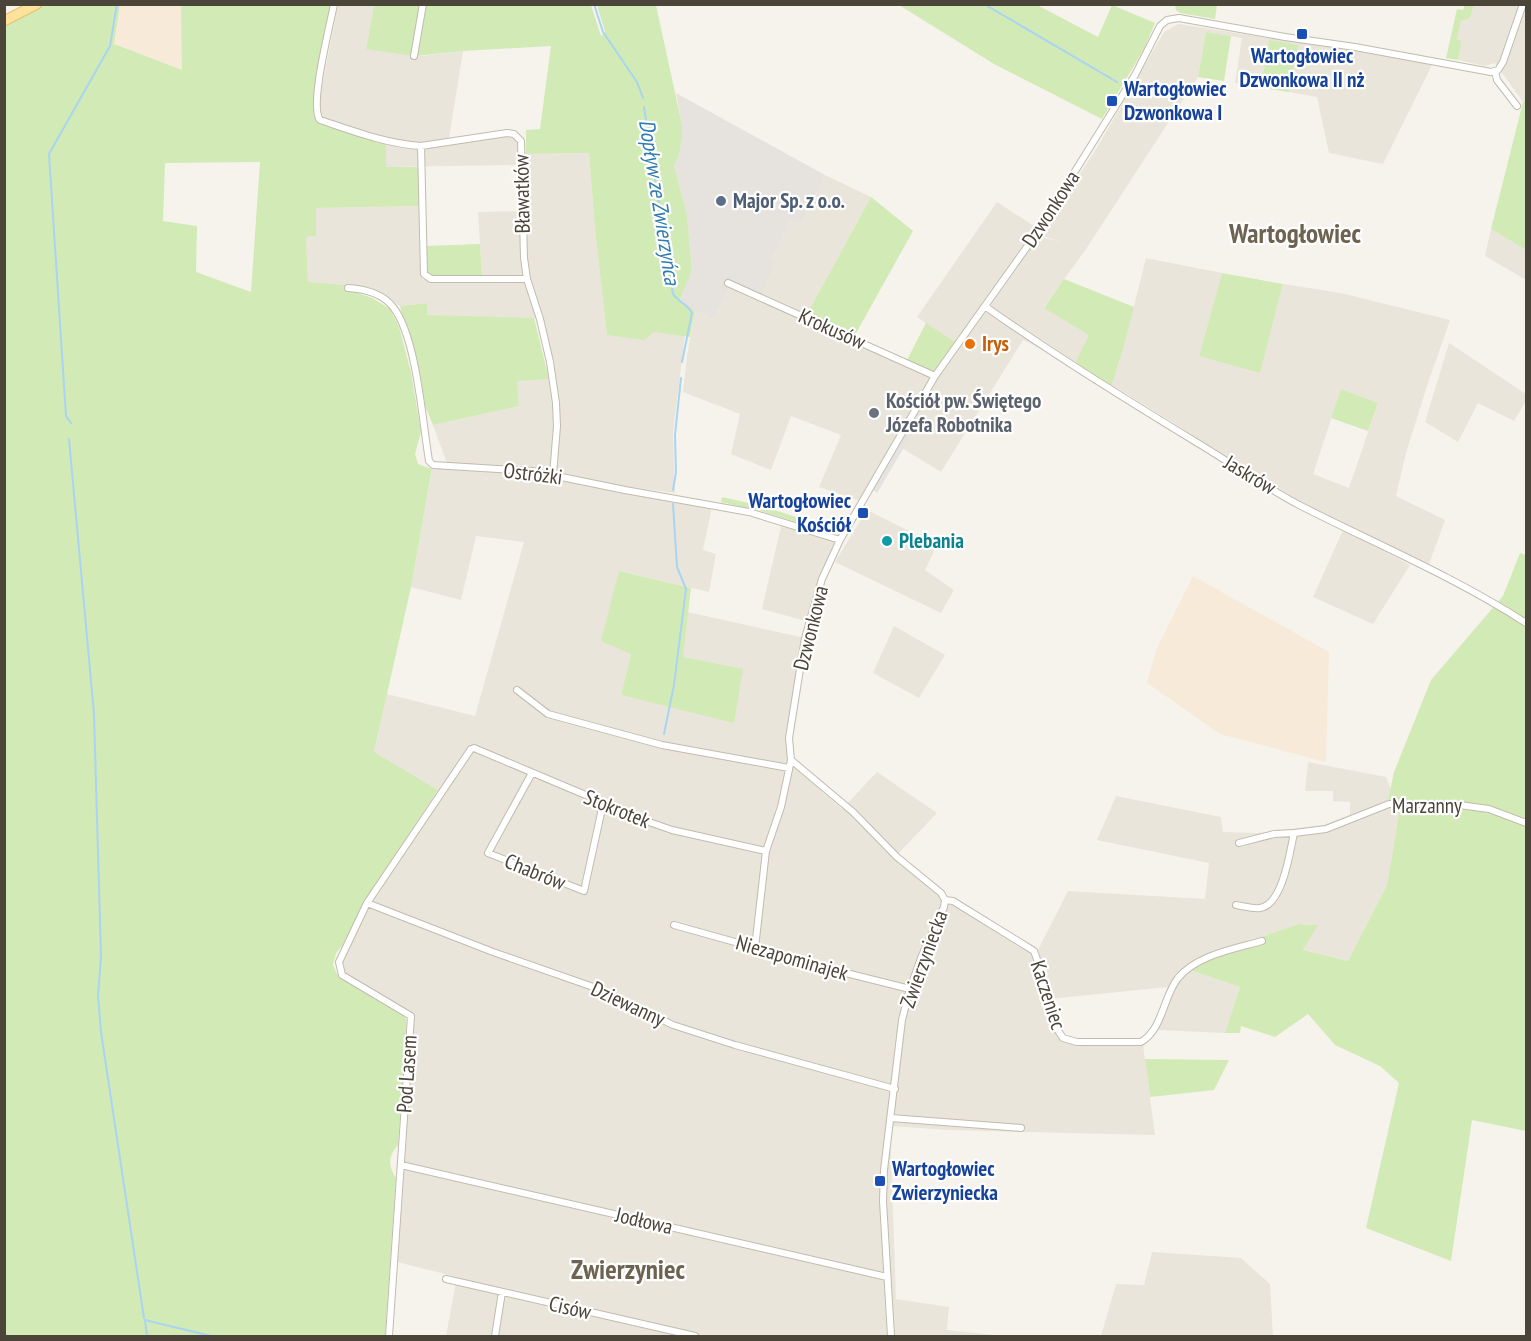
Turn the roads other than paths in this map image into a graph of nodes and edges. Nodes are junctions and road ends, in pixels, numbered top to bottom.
1 (26, 4) edge
2 (37, 4) edge
3 (334, 4) edge
4 (423, 4) edge
5 (1523, 4) edge
6 (4, 16) edge
7 (4, 21) edge
8 (414, 56) dead end
9 (1495, 71) junction
10 (1517, 106) dead end
11 (421, 146) junction
12 (527, 279) junction
13 (728, 283) dead end
14 (348, 288) dead end
15 (986, 307) junction
16 (936, 376) junction
17 (553, 475) junction
18 (840, 540) junction
19 (1527, 623) edge
20 (517, 690) dead end
21 (474, 748) joint
22 (791, 760) junction
23 (789, 768) junction
24 (531, 773) junction
25 (603, 804) junction
26 (1527, 823) edge
27 (1294, 833) junction
28 (1239, 843) dead end
29 (766, 851) junction
30 (945, 900) junction
31 (368, 903) junction
32 (1236, 904) dead end
33 (674, 925) dead end
34 (1262, 941) dead end
35 (755, 948) junction
36 (910, 989) junction
37 (895, 1089) junction
38 (891, 1118) junction
39 (1021, 1128) dead end
40 (400, 1165) junction
41 (887, 1276) junction
42 (446, 1279) dead end
43 (502, 1292) junction
44 (389, 1336) edge
45 (495, 1336) edge
46 (695, 1336) edge
47 (891, 1336) edge

1 - 6 main road
2 - 7 main road
3 - 11 street, Bławatków
4 - 8 street
5 - 9 street
9 - 10 street
9 - 15 street, Dzwonkowa
11 - 12 street
11 - 12 street, Bławatków
12 - 17 street, Bławatków
13 - 16 street, Krokusów
14 - 17 street, Ostróżki
15 - 16 street, Dzwonkowa
15 - 19 street, Jaskrów
16 - 18 street, Dzwonkowa
17 - 18 street, Ostróżki
18 - 22 street, Dzwonkowa
20 - 23 street
21 - 24 street, Stokrotek
21 - 31 street, Pod Lasem
22 - 23 street, Dzwonkowa
22 - 30 street, Zwierzyniecka
23 - 29 street, Dzwonkowa
24 - 25 street, Stokrotek
24 - 25 street, Chabrów
25 - 29 street, Stokrotek
26 - 27 street, Marzanny
27 - 28 street, Marzanny
27 - 32 street
29 - 35 street, Dzwonkowa
30 - 34 street, Kaczeniec
30 - 36 street, Zwierzyniecka
31 - 37 street, Dziewanny
31 - 40 street, Pod Lasem
33 - 35 street, Niezapominajek
35 - 36 street, Niezapominajek
36 - 37 street, Zwierzyniecka
37 - 38 street, Zwierzyniecka
38 - 39 street
38 - 41 street, Zwierzyniecka
40 - 41 street, Jodłowa
40 - 44 street, Pod Lasem
41 - 47 street, Zwierzyniecka
42 - 43 street, Cisów
43 - 45 street
43 - 46 street, Cisów

